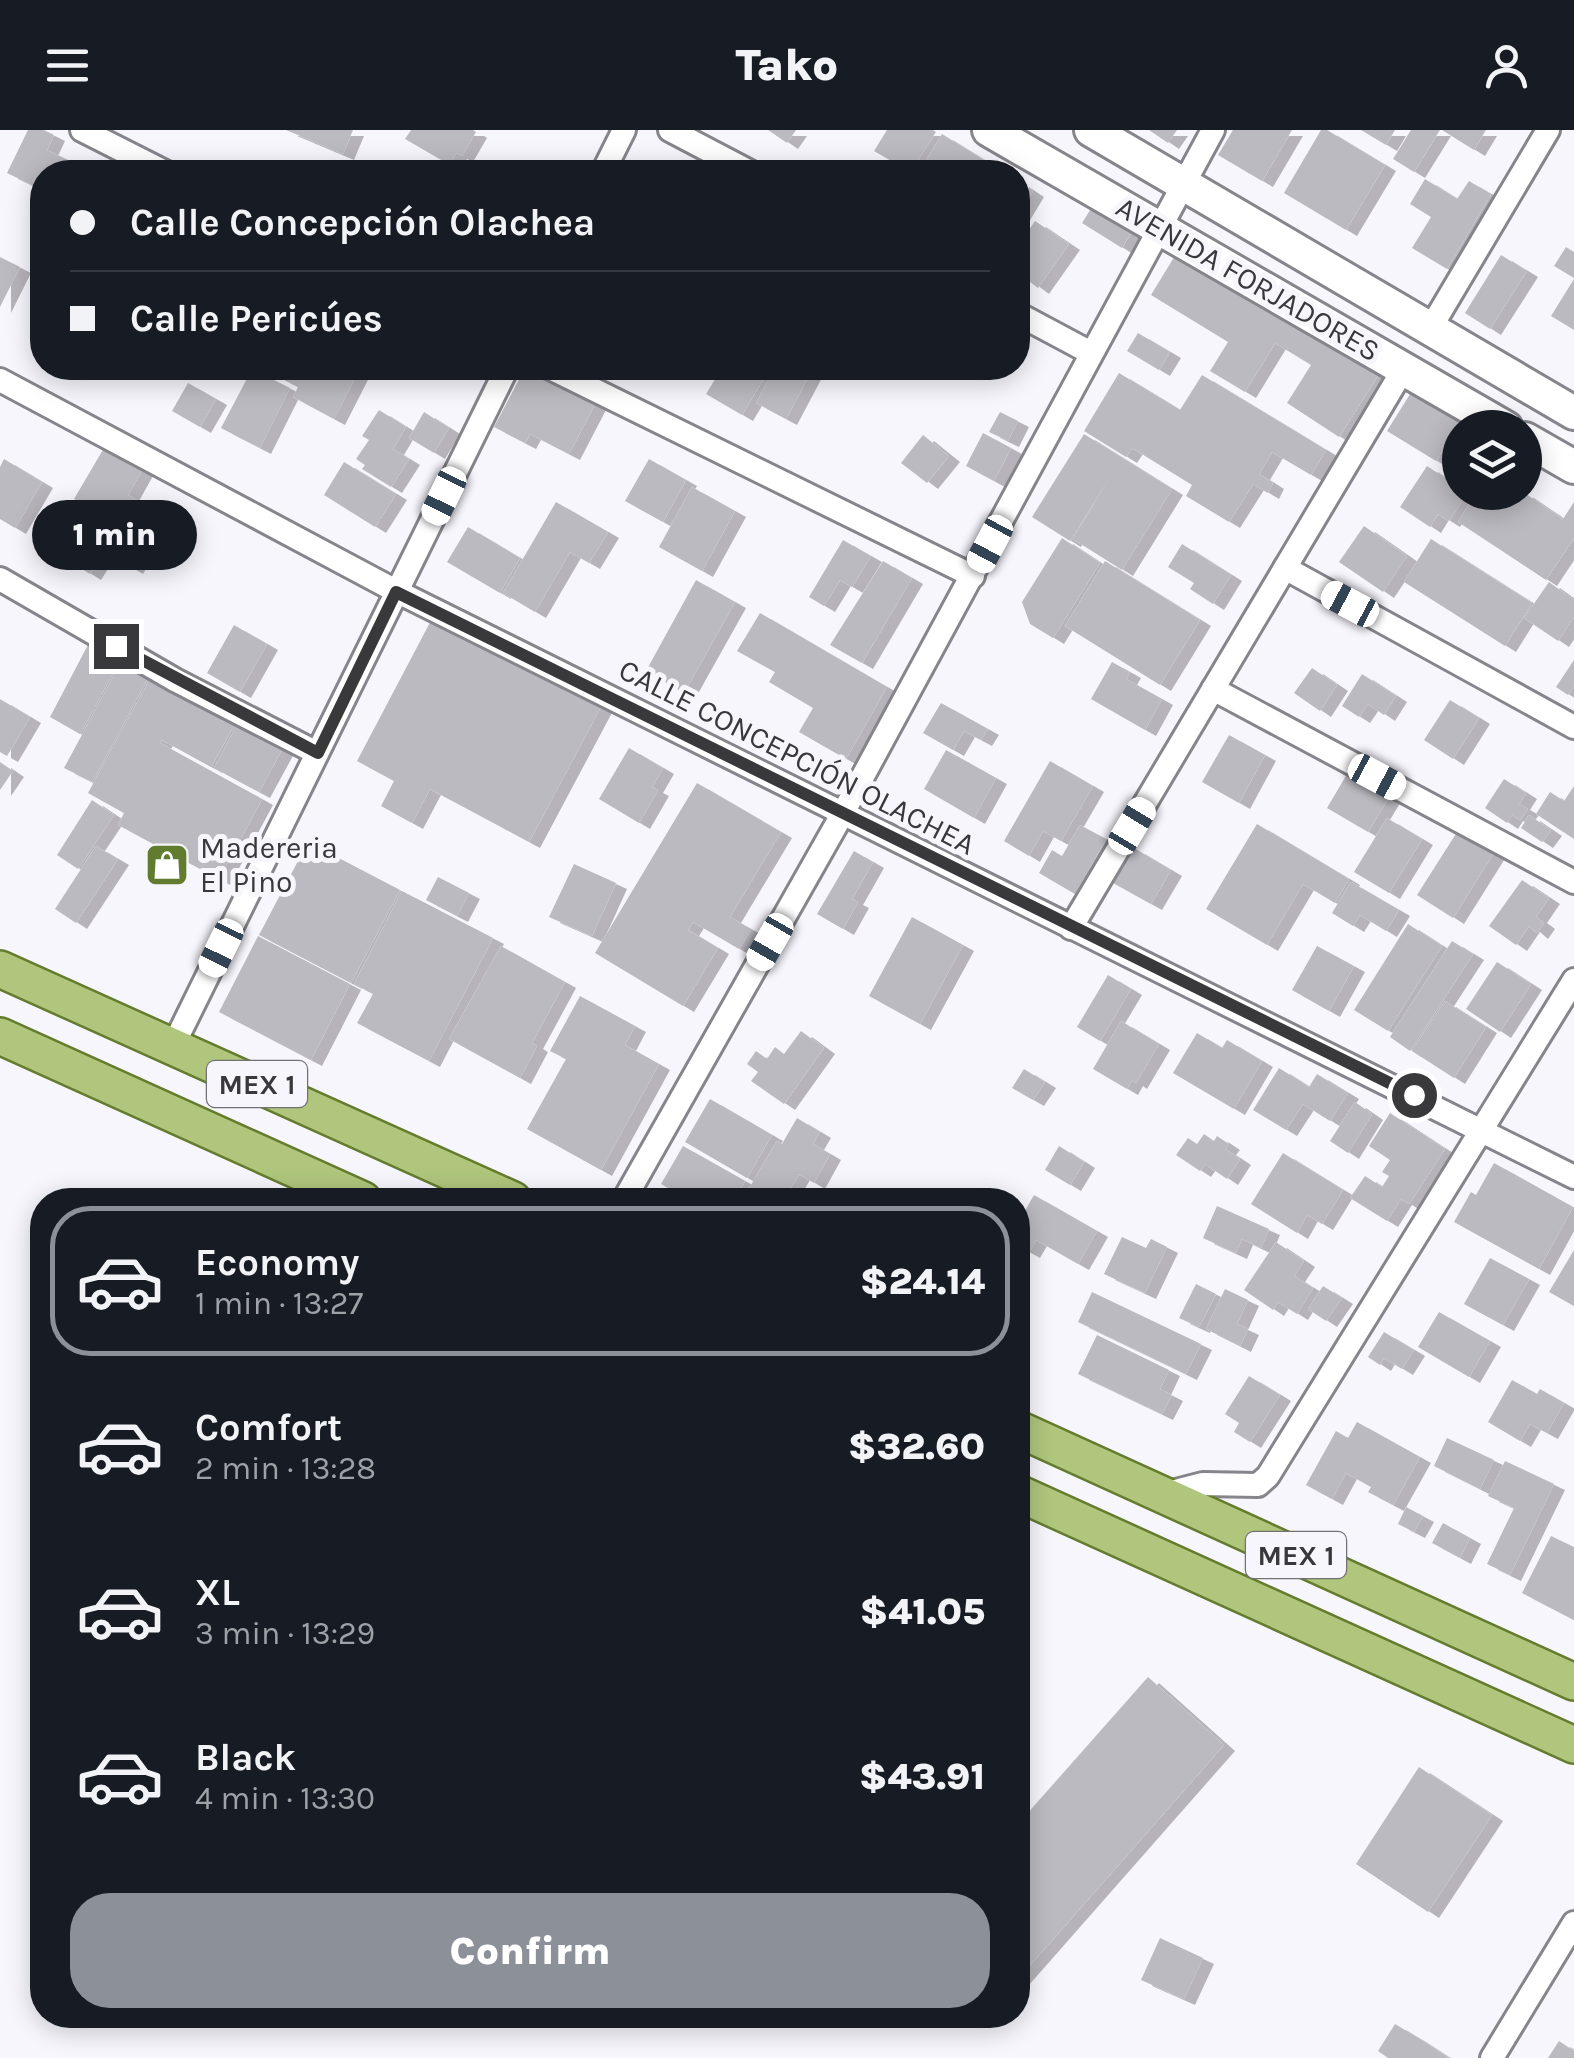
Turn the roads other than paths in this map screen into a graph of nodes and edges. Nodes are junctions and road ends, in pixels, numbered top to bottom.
1 (82, 130) edge
2 (624, 130) edge
3 (670, 130) edge
4 (989, 130) edge
5 (1091, 130) edge
6 (1212, 130) edge
7 (1548, 130) edge
8 (142, 160) edge
9 (609, 160) edge
10 (727, 160) edge
11 (1184, 187) junction
12 (1157, 227) junction
13 (1030, 320) edge
14 (1430, 328) junction
15 (1092, 353) junction
16 (1404, 368) junction
17 (0, 380) edge
18 (501, 380) edge
19 (574, 380) edge
20 (1475, 410) edge
21 (1574, 412) edge
22 (1542, 449) edge
23 (1574, 467) edge
24 (1285, 568) junction
25 (973, 576) junction
26 (0, 580) edge
27 (396, 592) junction
28 (1213, 689) junction
29 (1574, 727) edge
30 (318, 753) junction
31 (844, 813) junction
32 (1574, 882) edge
33 (1071, 928) junction
34 (0, 969) edge
35 (1574, 980) edge
36 (0, 1036) edge
37 (173, 1046) junction
38 (1482, 1128) junction
39 (1574, 1177) edge
40 (336, 1188) edge
41 (487, 1188) edge
42 (631, 1188) edge
43 (1030, 1434) edge
44 (1164, 1494) junction
45 (1030, 1498) edge
46 (1574, 1682) edge
47 (1574, 1745) edge
48 (1574, 1922) edge
49 (1492, 2058) edge

1 - 8 street
2 - 9 street
3 - 10 street
4 - 12 main road, AVENIDA FORJADORES
5 - 11 main road, AVENIDA FORJADORES
6 - 11 street
7 - 14 street
11 - 12 street
11 - 14 main road, AVENIDA FORJADORES
12 - 15 street
12 - 16 main road, AVENIDA FORJADORES
13 - 15 street
14 - 21 main road, AVENIDA FORJADORES
15 - 25 street
16 - 20 main road, AVENIDA FORJADORES
16 - 24 street
17 - 27 street, CALLE CONCEPCIÓN OLACHEA
18 - 27 street
19 - 25 street
22 - 23 main road
24 - 28 street
24 - 29 street
25 - 31 street
26 - 30 street
27 - 30 street
27 - 31 street, CALLE CONCEPCIÓN OLACHEA
28 - 32 street
28 - 33 street
30 - 37 street
31 - 33 street, CALLE CONCEPCIÓN OLACHEA
31 - 42 street
33 - 38 street, CALLE CONCEPCIÓN OLACHEA
34 - 37 main road, MEX 1
35 - 38 street
36 - 40 main road, MEX 1
37 - 41 main road, MEX 1
38 - 39 street, CALLE CONCEPCIÓN OLACHEA
38 - 44 street
43 - 44 main road, MEX 1
44 - 46 main road, MEX 1
45 - 47 main road, MEX 1
48 - 49 street

